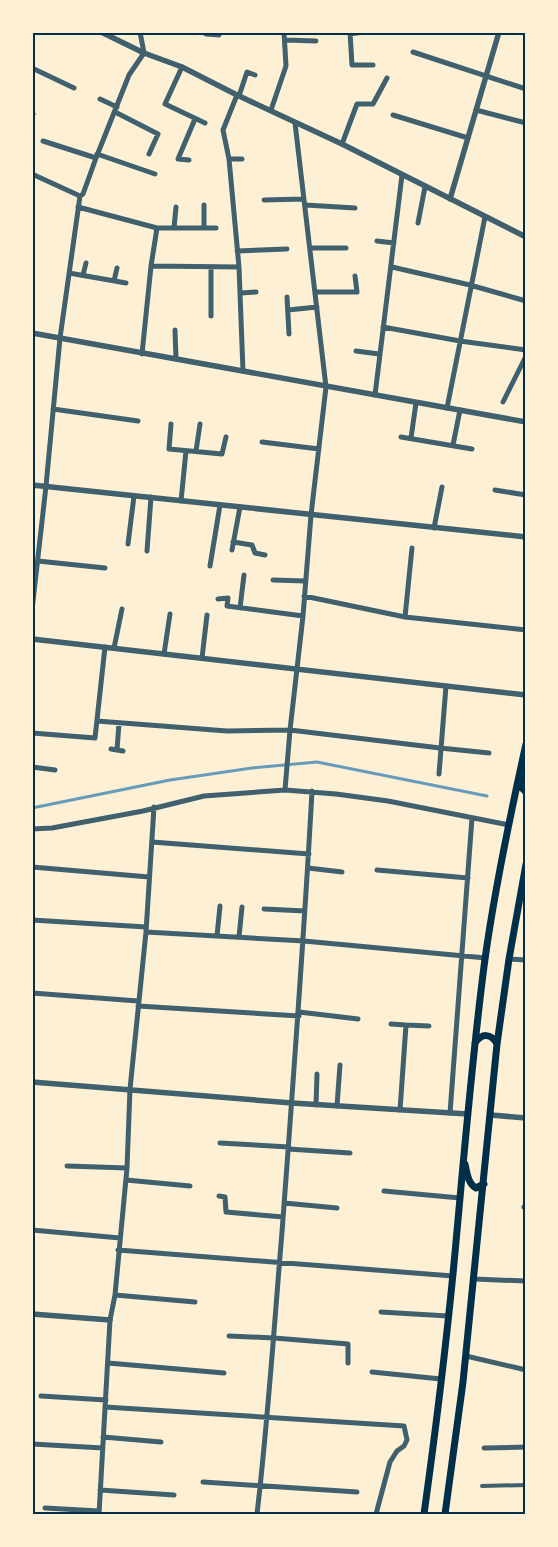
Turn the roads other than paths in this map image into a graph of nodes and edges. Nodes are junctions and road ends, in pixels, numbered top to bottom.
1 (102, 32) edge
2 (140, 32) edge
3 (219, 32) edge
4 (284, 32) edge
5 (363, 32) edge
6 (498, 32) edge
7 (206, 34) dead end
8 (350, 34) edge
9 (285, 40) junction
10 (316, 41) dead end
11 (412, 52) dead end
12 (144, 53) junction
13 (373, 65) dead end
14 (182, 67) junction
15 (32, 68) edge
16 (254, 75) dead end
17 (486, 77) junction
18 (387, 78) dead end
19 (74, 88) dead end
20 (526, 89) edge
21 (238, 96) junction
22 (100, 99) dead end
23 (116, 110) junction
24 (270, 110) junction
25 (476, 110) junction
26 (393, 116) dead end
27 (195, 119) junction
28 (526, 122) edge
29 (205, 123) dead end
30 (295, 123) junction
31 (468, 138) junction
32 (43, 141) dead end
33 (342, 144) junction
34 (150, 154) dead end
35 (96, 156) junction
36 (229, 159) junction
37 (242, 159) dead end
38 (189, 160) dead end
39 (32, 174) edge
40 (155, 174) dead end
41 (402, 175) junction
42 (425, 187) junction
43 (80, 196) junction
44 (450, 199) junction
45 (264, 200) dead end
46 (305, 202) junction
47 (204, 205) dead end
48 (78, 207) junction
49 (176, 207) dead end
50 (355, 208) dead end
51 (485, 216) junction
52 (418, 223) dead end
53 (157, 228) junction
54 (174, 228) junction
55 (204, 228) junction
56 (216, 228) dead end
57 (526, 237) edge
58 (377, 241) dead end
59 (394, 243) junction
60 (310, 248) junction
61 (346, 248) dead end
62 (287, 249) dead end
63 (237, 251) junction
64 (86, 263) dead end
65 (150, 266) junction
66 (239, 267) junction
67 (392, 267) junction
68 (117, 268) dead end
69 (211, 268) junction
70 (69, 272) junction
71 (83, 275) junction
72 (355, 276) dead end
73 (114, 281) junction
74 (126, 283) dead end
75 (470, 285) junction
76 (256, 292) dead end
77 (316, 292) junction
78 (240, 293) junction
79 (287, 298) dead end
80 (526, 301) edge
81 (317, 307) junction
82 (288, 310) junction
83 (211, 316) dead end
84 (383, 327) junction
85 (175, 330) dead end
86 (32, 334) edge
87 (289, 334) dead end
88 (60, 338) junction
89 (460, 341) junction
90 (526, 350) edge
91 (356, 351) dead end
92 (142, 354) junction
93 (379, 354) junction
94 (526, 356) edge
95 (176, 359) junction
96 (243, 370) junction
97 (326, 387) junction
98 (375, 395) junction
99 (503, 402) dead end
100 (416, 403) junction
101 (447, 408) junction
102 (53, 409) junction
103 (460, 410) junction
104 (138, 421) dead end
105 (526, 422) edge
106 (171, 424) dead end
107 (200, 424) dead end
108 (226, 437) dead end
109 (401, 437) dead end
110 (411, 438) junction
111 (262, 442) dead end
112 (453, 445) junction
113 (319, 449) junction
114 (472, 449) dead end
115 (186, 451) junction
116 (196, 452) junction
117 (32, 485) edge
118 (46, 486) junction
119 (442, 487) dead end
120 (495, 490) dead end
121 (526, 495) edge
122 (134, 496) junction
123 (151, 497) junction
124 (181, 501) junction
125 (220, 505) junction
126 (240, 507) junction
127 (312, 515) junction
128 (434, 528) junction
129 (526, 537) edge
130 (233, 542) junction
131 (128, 544) dead end
132 (412, 548) dead end
133 (232, 550) dead end
134 (147, 551) dead end
135 (265, 555) dead end
136 (36, 559) edge
137 (210, 566) dead end
138 (105, 568) dead end
139 (244, 576) dead end
140 (273, 580) dead end
141 (305, 581) junction
142 (304, 596) junction
143 (218, 599) dead end
144 (240, 608) junction
145 (122, 609) dead end
146 (32, 610) edge
147 (170, 614) dead end
148 (207, 615) dead end
149 (303, 616) junction
150 (405, 617) junction
151 (526, 630) edge
152 (32, 639) edge
153 (105, 647) junction
154 (114, 648) junction
155 (164, 654) junction
156 (202, 658) junction
157 (297, 669) junction
158 (446, 686) junction
159 (526, 695) edge
160 (97, 721) junction
161 (119, 723) junction
162 (290, 730) junction
163 (32, 734) edge
164 (526, 744) edge
165 (440, 748) junction
166 (110, 749) dead end
167 (490, 753) dead end
168 (32, 767) edge
169 (55, 770) dead end
170 (520, 772) junction
171 (439, 774) dead end
172 (286, 790) junction
173 (312, 792) junction
174 (526, 792) edge
175 (154, 807) junction
176 (472, 818) junction
177 (509, 825) junction
178 (32, 829) edge
179 (152, 842) junction
180 (308, 854) junction
181 (526, 864) edge
182 (32, 867) edge
183 (308, 868) junction
184 (377, 870) dead end
185 (342, 872) dead end
186 (148, 877) junction
187 (468, 878) junction
188 (220, 906) dead end
189 (242, 907) dead end
190 (264, 909) dead end
191 (306, 911) junction
192 (32, 920) edge
193 (146, 930) junction
194 (216, 936) junction
195 (239, 937) junction
196 (304, 941) junction
197 (463, 956) junction
198 (486, 958) junction
199 (509, 959) junction
200 (526, 960) edge
201 (32, 993) edge
202 (138, 1004) junction
203 (299, 1014) junction
204 (358, 1019) dead end
205 (391, 1024) dead end
206 (406, 1025) junction
207 (429, 1026) dead end
208 (475, 1043) junction
209 (497, 1044) junction
210 (340, 1065) dead end
211 (318, 1074) dead end
212 (32, 1082) edge
213 (130, 1089) junction
214 (292, 1103) junction
215 (316, 1105) junction
216 (337, 1106) junction
217 (400, 1110) junction
218 (450, 1113) junction
219 (468, 1114) junction
220 (490, 1115) junction
221 (526, 1118) edge
222 (220, 1143) dead end
223 (289, 1148) junction
224 (350, 1153) dead end
225 (464, 1159) junction
226 (67, 1166) dead end
227 (127, 1168) junction
228 (126, 1180) junction
229 (484, 1184) junction
230 (190, 1186) dead end
231 (384, 1191) dead end
232 (219, 1196) dead end
233 (460, 1198) junction
234 (284, 1203) junction
235 (337, 1208) dead end
236 (283, 1217) junction
237 (32, 1230) edge
238 (120, 1238) junction
239 (118, 1250) junction
240 (280, 1262) junction
241 (453, 1276) junction
242 (474, 1279) junction
243 (526, 1281) edge
244 (115, 1295) junction
245 (195, 1302) dead end
246 (380, 1312) dead end
247 (32, 1314) edge
248 (448, 1316) junction
249 (110, 1320) junction
250 (228, 1336) dead end
251 (274, 1338) junction
252 (466, 1356) junction
253 (108, 1363) junction
254 (348, 1363) dead end
255 (526, 1370) edge
256 (372, 1372) dead end
257 (224, 1373) dead end
258 (441, 1379) junction
259 (41, 1396) dead end
260 (106, 1400) junction
261 (106, 1407) junction
262 (268, 1417) junction
263 (104, 1437) junction
264 (161, 1442) dead end
265 (32, 1444) edge
266 (526, 1447) edge
267 (103, 1448) junction
268 (484, 1448) dead end
269 (203, 1482) dead end
270 (260, 1485) junction
271 (526, 1485) edge
272 (482, 1486) dead end
273 (100, 1490) junction
274 (357, 1492) dead end
275 (174, 1495) dead end
276 (45, 1508) dead end
277 (99, 1513) edge
278 (257, 1514) edge
279 (376, 1514) edge
280 (424, 1514) edge
281 (445, 1514) edge

1 - 12 street
2 - 12 street
3 - 7 street
4 - 9 street
5 - 8 street
6 - 17 street
8 - 13 street
9 - 10 street
9 - 24 street
11 - 17 street
12 - 14 street
12 - 23 street
14 - 21 street
14 - 27 street
15 - 19 street
16 - 21 street
17 - 20 street
17 - 25 street
18 - 33 street
21 - 24 street
21 - 36 street
22 - 23 street
23 - 34 street
23 - 35 street
24 - 30 street
25 - 28 street
25 - 31 street
26 - 31 street
27 - 29 street
27 - 38 street
30 - 33 street
30 - 46 street
31 - 44 street
32 - 35 street
33 - 41 street
35 - 40 street
35 - 43 street
36 - 37 street
36 - 63 street
39 - 43 street
41 - 42 street
41 - 59 street
42 - 44 street
42 - 52 street
43 - 48 street
44 - 51 street
45 - 46 street
46 - 50 street
46 - 60 street
47 - 55 street
48 - 53 street
48 - 70 street
49 - 54 street
51 - 57 street
51 - 75 street
53 - 54 street
53 - 65 street
54 - 55 street
55 - 56 street
58 - 59 street
59 - 67 street
60 - 61 street
60 - 77 street
62 - 63 street
63 - 66 street
64 - 71 street
65 - 69 street
65 - 92 street
66 - 69 street
66 - 78 street
67 - 75 street
67 - 84 street
68 - 73 street
69 - 83 street
70 - 71 street
70 - 88 street
71 - 73 street
72 - 77 street
73 - 74 street
75 - 80 street
75 - 89 street
76 - 78 street
77 - 81 street
78 - 96 street
79 - 82 street
81 - 82 street
81 - 97 street
82 - 87 street
84 - 89 street
84 - 93 street
85 - 95 street
86 - 88 street
88 - 92 street
88 - 102 street
89 - 90 street
89 - 101 street
91 - 93 street
92 - 95 street
93 - 98 street
94 - 99 street
95 - 96 street
96 - 97 street
97 - 98 street
97 - 113 street
98 - 100 street
100 - 101 street
100 - 110 street
101 - 103 street
102 - 104 street
102 - 118 street
103 - 105 street
103 - 112 street
106 - 115 street
107 - 116 street
108 - 116 street
109 - 110 street
110 - 112 street
111 - 113 street
112 - 114 street
113 - 127 street
115 - 116 street
115 - 124 street
117 - 118 street
118 - 122 street
118 - 136 street
119 - 128 street
120 - 121 street
122 - 123 street
122 - 131 street
123 - 124 street
123 - 134 street
124 - 125 street
125 - 126 street
125 - 137 street
126 - 127 street
126 - 130 street
127 - 128 street
127 - 141 street
128 - 129 street
130 - 133 street
130 - 135 street
132 - 150 street
136 - 138 street
136 - 146 street
139 - 144 street
140 - 141 street
141 - 142 street
142 - 149 street
142 - 150 street
143 - 144 street
144 - 149 street
145 - 154 street
147 - 155 street
148 - 156 street
149 - 157 street
150 - 151 street
152 - 153 street
153 - 154 street
153 - 160 street
154 - 155 street
155 - 156 street
156 - 157 street
157 - 158 street
157 - 162 street
158 - 159 street
158 - 165 street
160 - 161 street
160 - 163 street
161 - 162 street
161 - 166 street
162 - 165 street
162 - 172 street
164 - 170 main road
165 - 167 street
165 - 171 street
168 - 169 street
170 - 174 main road
170 - 177 main road
172 - 173 street
172 - 175 street
173 - 176 street
173 - 180 street
175 - 178 street
175 - 179 street
176 - 177 street
176 - 187 street
177 - 198 main road
179 - 180 street
179 - 186 street
180 - 183 street
181 - 199 main road
182 - 186 street
183 - 185 street
183 - 191 street
184 - 187 street
186 - 193 street
187 - 197 street
188 - 194 street
189 - 195 street
190 - 191 street
191 - 196 street
192 - 193 street
193 - 194 street
193 - 202 street
194 - 195 street
195 - 196 street
196 - 197 street
196 - 203 street
197 - 198 street
197 - 218 street
198 - 208 main road
199 - 200 street
199 - 209 main road
201 - 202 street
202 - 203 street
202 - 213 street
203 - 204 street
203 - 214 street
205 - 206 street
206 - 207 street
206 - 217 street
208 - 209 main road
208 - 219 main road
209 - 220 main road
210 - 216 street
211 - 215 street
212 - 213 street
213 - 214 street
213 - 227 street
214 - 215 street
214 - 223 street
215 - 216 street
216 - 217 street
217 - 218 street
218 - 219 street
219 - 225 main road
220 - 221 street
220 - 229 main road
222 - 223 street
223 - 224 street
223 - 234 street
225 - 229 main road
225 - 233 main road
226 - 227 street
227 - 228 street
228 - 230 street
228 - 238 street
229 - 242 main road
231 - 233 street
232 - 236 street
233 - 241 main road
234 - 235 street
234 - 236 street
236 - 240 street
237 - 238 street
238 - 239 street
239 - 240 street
239 - 244 street
240 - 241 street
240 - 251 street
241 - 248 main road
242 - 243 street
242 - 252 main road
244 - 245 street
244 - 249 street
246 - 248 street
247 - 249 street
248 - 258 main road
249 - 253 street
250 - 251 street
251 - 254 street
251 - 262 street
252 - 255 street
252 - 281 main road
253 - 257 street
253 - 260 street
256 - 258 street
258 - 280 main road
259 - 260 street
260 - 261 street
261 - 262 street
261 - 263 street
262 - 270 street
262 - 279 street
263 - 264 street
263 - 267 street
265 - 267 street
266 - 268 street
267 - 273 street
269 - 270 street
270 - 274 street
270 - 278 street
271 - 272 street
273 - 275 street
273 - 277 street
276 - 277 street

